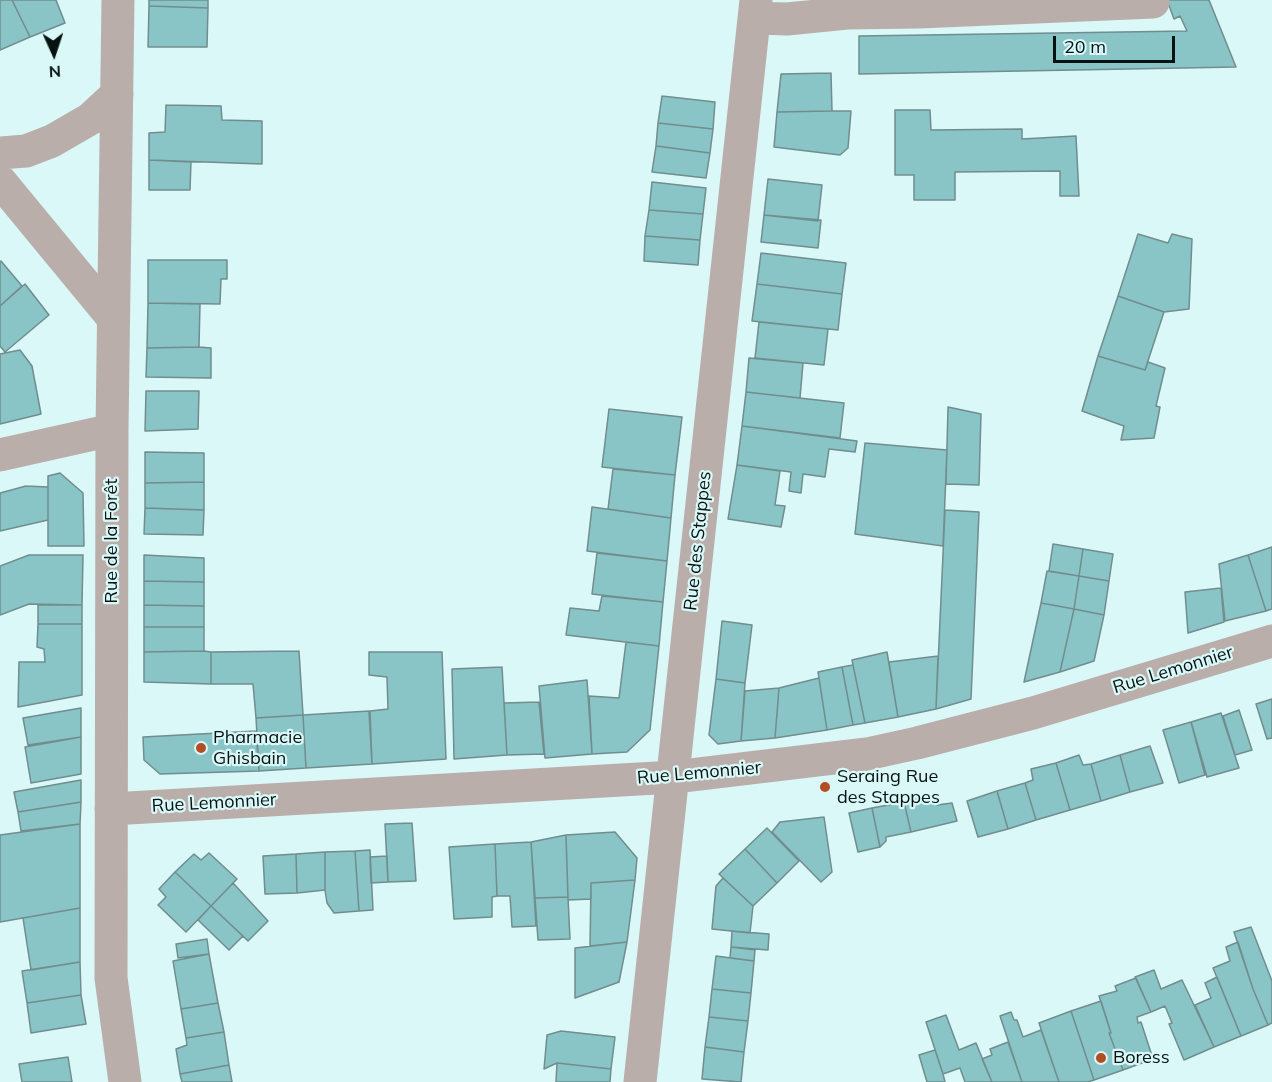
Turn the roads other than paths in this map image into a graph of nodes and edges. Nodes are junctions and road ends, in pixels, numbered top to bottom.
1 (118, 0) edge
2 (1153, 2) dead end
3 (755, 9) edge
4 (117, 94) junction
5 (0, 153) edge
6 (0, 181) edge
7 (113, 318) junction
8 (112, 430) junction
9 (0, 455) edge
10 (1272, 641) edge
11 (674, 777) junction
12 (111, 809) junction
13 (125, 1082) edge
14 (640, 1082) edge

1 - 4 street, Rue de la Forêt
2 - 3 street
3 - 11 street, Rue des Stappes
4 - 5 street
4 - 7 street, Rue de la Forêt
6 - 7 street
7 - 8 street, Rue de la Forêt
8 - 9 street
8 - 12 street, Rue de la Forêt
10 - 11 street, Rue Lemonnier
11 - 12 street, Rue Lemonnier
11 - 14 street, Rue des Stappes
12 - 13 street, Rue de la Forêt

